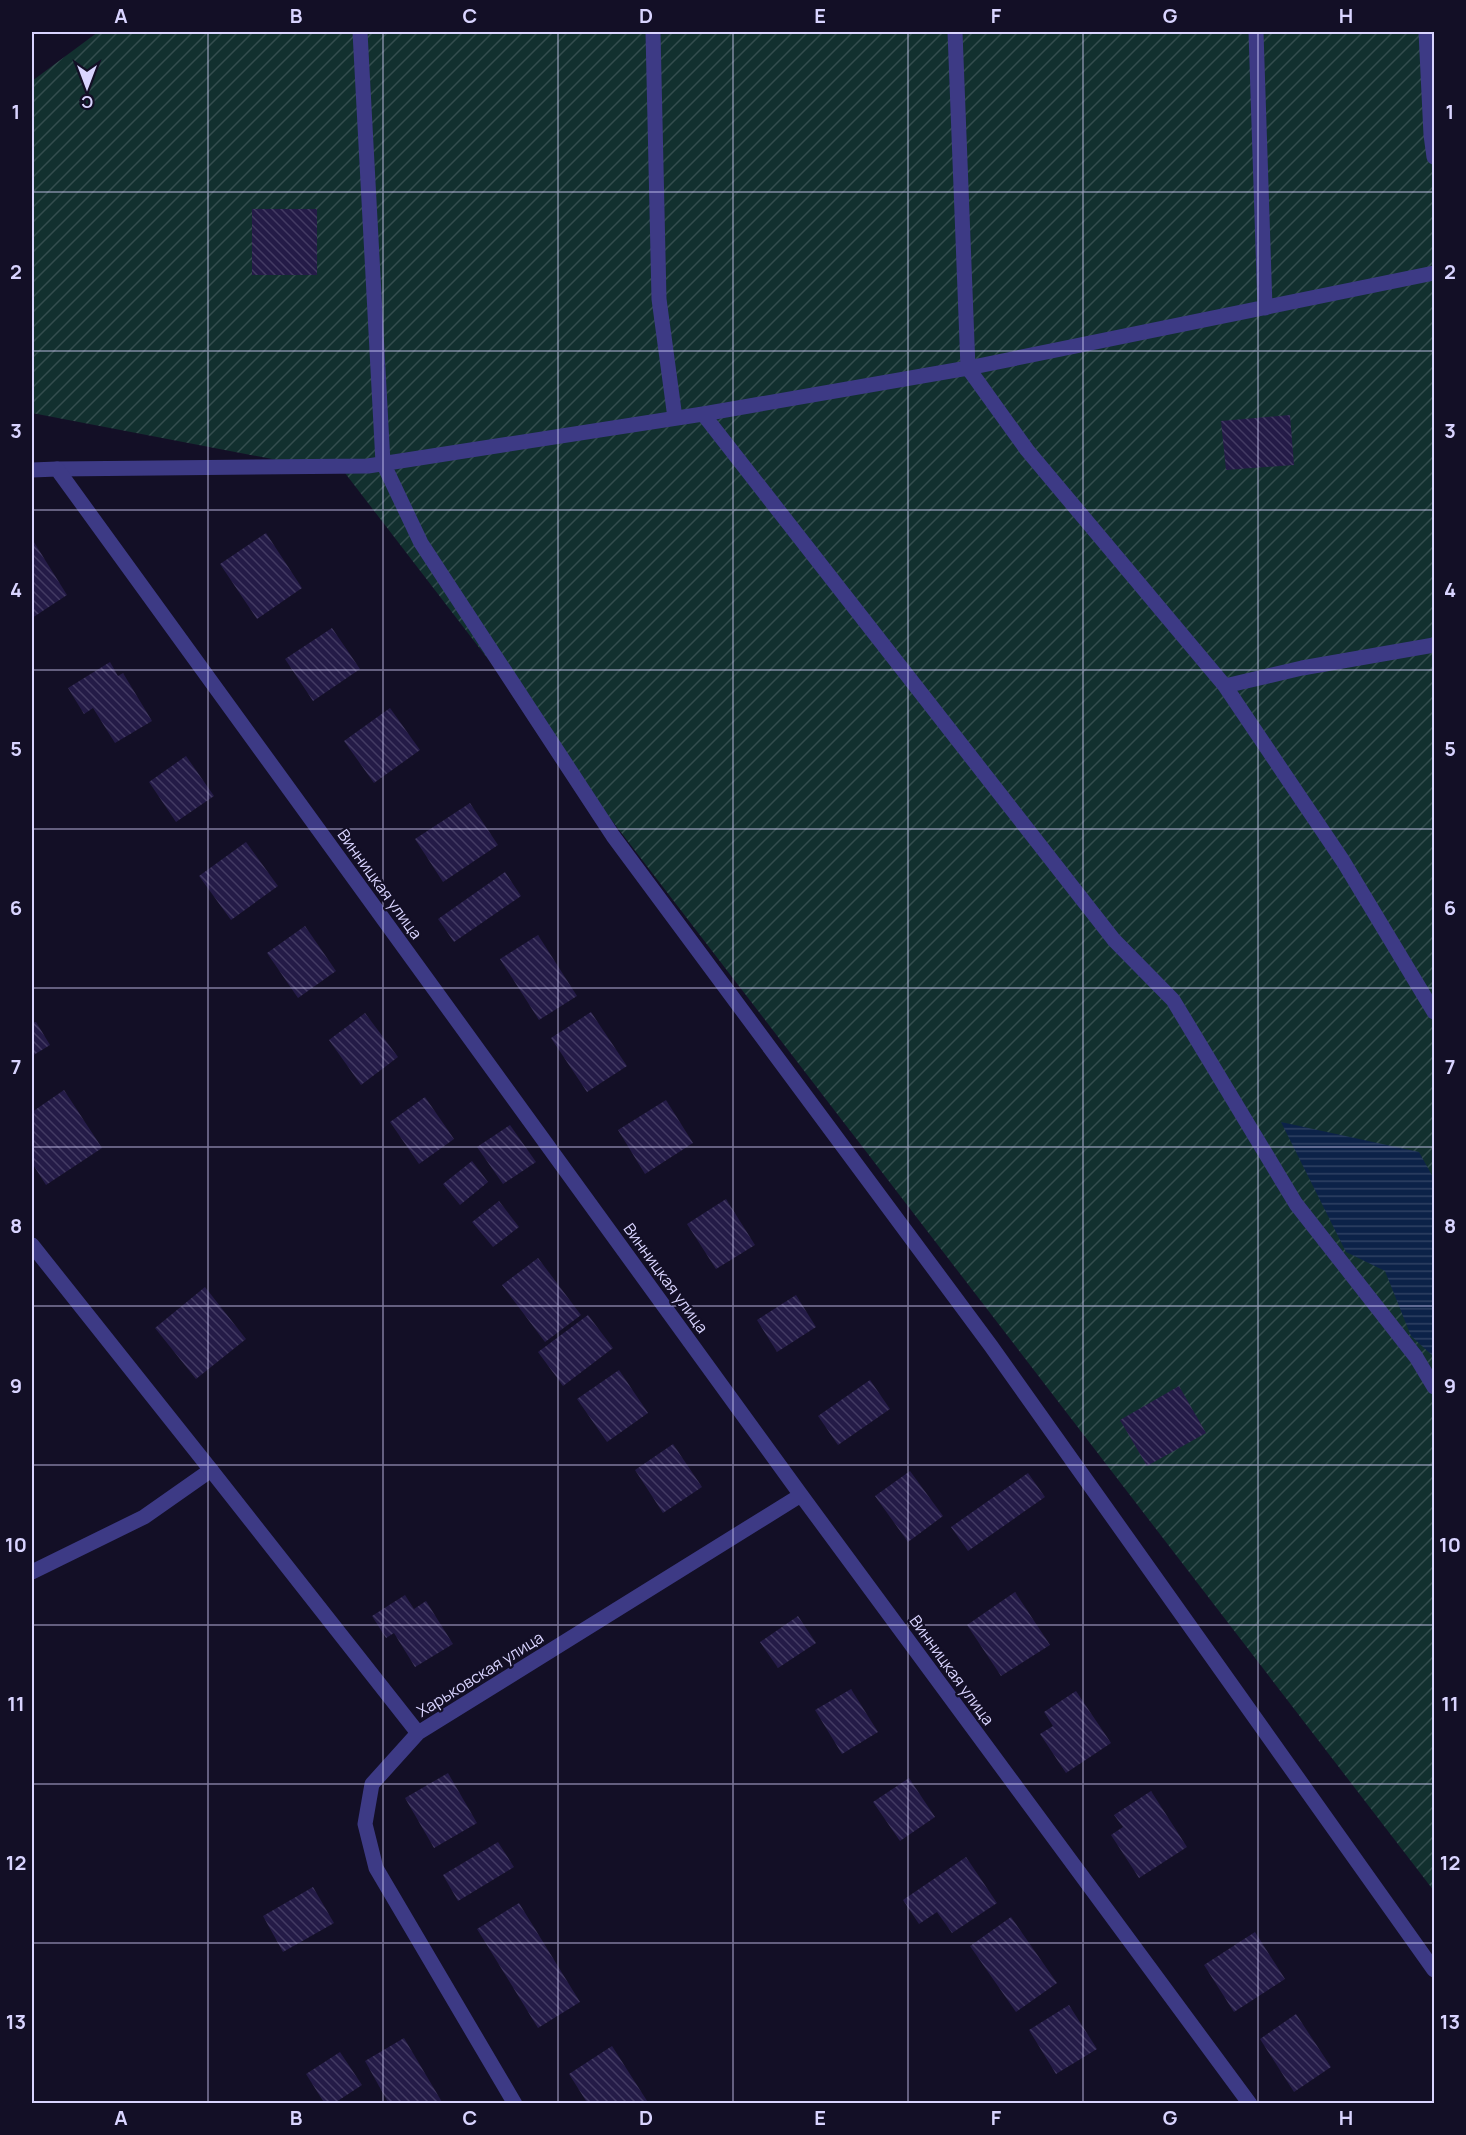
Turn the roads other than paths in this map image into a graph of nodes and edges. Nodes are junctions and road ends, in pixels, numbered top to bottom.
1 (360, 32) edge
2 (653, 32) edge
3 (955, 32) edge
4 (1256, 32) edge
5 (1426, 32) edge
6 (1434, 157) edge
7 (1434, 273) edge
8 (1265, 308) junction
9 (968, 368) junction
10 (703, 414) junction
11 (675, 418) junction
12 (383, 464) junction
13 (57, 469) junction
14 (32, 470) edge
15 (1434, 645) edge
16 (1225, 686) junction
17 (1434, 1011) edge
18 (32, 1245) edge
19 (1434, 1387) edge
20 (212, 1470) junction
21 (801, 1495) junction
22 (32, 1572) edge
23 (418, 1733) junction
24 (1434, 1970) edge
25 (515, 2103) edge
26 (1250, 2103) edge

1 - 12 street
2 - 11 street
3 - 9 street
4 - 8 street
5 - 6 street
7 - 8 street
8 - 9 street
9 - 10 street
9 - 16 street
10 - 11 street
10 - 19 street
11 - 12 street
12 - 13 street
12 - 24 street
13 - 14 street
13 - 21 street, Винницкая улица
15 - 16 street
16 - 17 street
18 - 20 street
20 - 22 street
20 - 23 street
21 - 23 street, Харьковская улица
21 - 26 street, Винницкая улица
23 - 25 street, Харьковская улица

